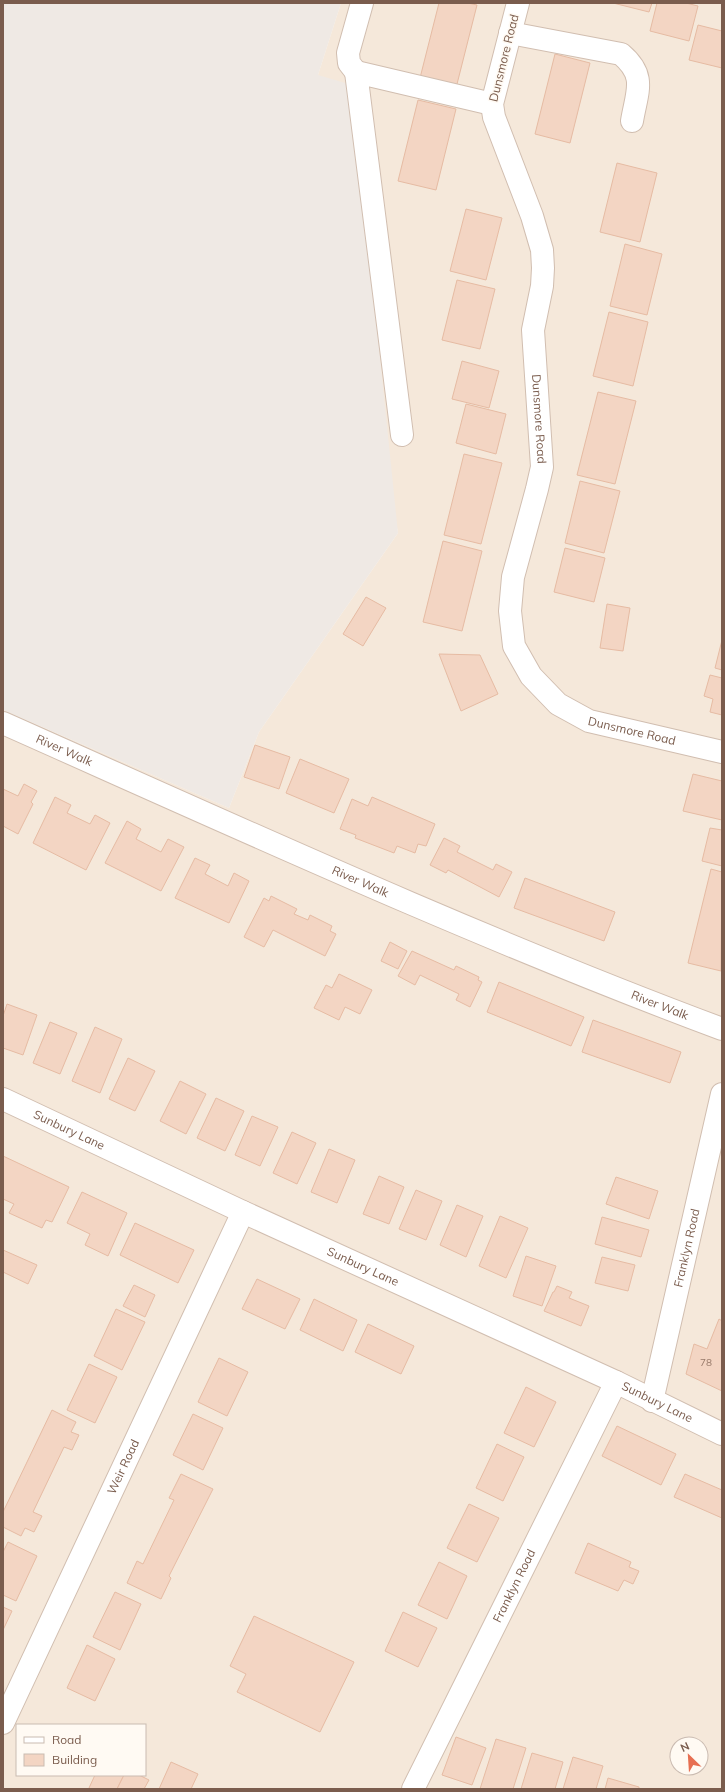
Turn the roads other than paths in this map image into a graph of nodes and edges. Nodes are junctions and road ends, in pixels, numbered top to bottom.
1 (362, 3) edge
2 (518, 3) edge
3 (510, 33) junction
4 (356, 72) junction
5 (492, 104) junction
6 (632, 120) dead end
7 (402, 435) dead end
8 (3, 723) edge
9 (722, 752) edge
10 (722, 1029) edge
11 (722, 1094) edge
12 (3, 1099) edge
13 (244, 1212) junction
14 (616, 1382) junction
15 (652, 1401) junction
16 (722, 1434) edge
17 (3, 1723) edge
18 (413, 1789) edge

1 - 4 street
2 - 3 street, Dunsmore Road
3 - 5 street, Dunsmore Road
3 - 6 street
4 - 5 street
4 - 7 street
5 - 9 street, Dunsmore Road
8 - 10 street, River Walk
11 - 15 street, Franklyn Road
12 - 13 street, Sunbury Lane
13 - 14 street, Sunbury Lane
13 - 17 street, Weir Road
14 - 15 street, Sunbury Lane
14 - 18 street, Franklyn Road
15 - 16 street, Sunbury Lane

